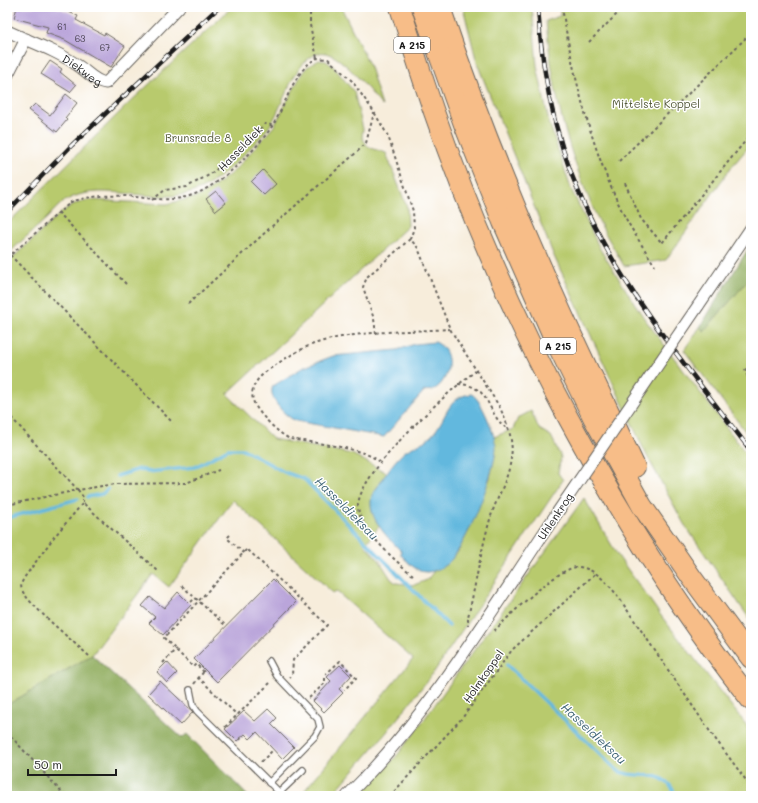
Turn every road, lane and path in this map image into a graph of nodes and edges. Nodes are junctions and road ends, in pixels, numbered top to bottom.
1 (179, 7) edge
2 (310, 7) edge
3 (386, 7) edge
4 (400, 7) edge
5 (422, 7) edge
6 (441, 7) edge
7 (562, 7) edge
8 (624, 7) edge
9 (7, 31) edge
10 (751, 33) edge
11 (26, 39) junction
12 (589, 42) dead end
13 (317, 58) junction
14 (7, 76) edge
15 (424, 82) junction
16 (374, 112) junction
17 (272, 126) junction
18 (751, 134) edge
19 (619, 161) dead end
20 (624, 183) dead end
21 (152, 200) junction
22 (58, 212) junction
23 (751, 228) edge
24 (410, 239) junction
25 (10, 255) junction
26 (7, 258) edge
27 (654, 266) dead end
28 (126, 284) dead end
29 (188, 304) dead end
30 (450, 329) junction
31 (376, 334) junction
32 (751, 365) edge
33 (477, 370) junction
34 (592, 376) joint
35 (458, 384) junction
36 (751, 385) edge
37 (7, 413) edge
38 (173, 423) dead end
39 (508, 429) junction
40 (380, 462) junction
41 (219, 470) dead end
42 (78, 490) junction
43 (83, 503) junction
44 (7, 505) edge
45 (230, 535) dead end
46 (244, 553) junction
47 (677, 555) junction
48 (158, 572) dead end
49 (596, 573) junction
50 (413, 575) dead end
51 (182, 586) dead end
52 (195, 598) junction
53 (198, 601) junction
54 (191, 602) dead end
55 (225, 625) dead end
56 (471, 633) junction
57 (176, 649) junction
58 (89, 656) dead end
59 (751, 658) edge
60 (269, 661) dead end
61 (163, 662) dead end
62 (277, 676) junction
63 (198, 677) junction
64 (284, 683) junction
65 (190, 690) joint
66 (344, 690) dead end
67 (751, 700) edge
68 (304, 703) junction
69 (237, 715) junction
70 (7, 732) edge
71 (219, 733) junction
72 (272, 751) dead end
73 (254, 769) junction
74 (303, 770) dead end
75 (269, 782) junction
76 (751, 787) edge
77 (281, 794) edge
78 (65, 796) edge
79 (347, 796) edge
80 (390, 796) edge

1 - 11 street, Diekweg
2 - 13 path
3 - 15 highway
4 - 15 highway, A 215
5 - 47 highway, A 215
6 - 34 highway
7 - 27 path
8 - 12 path
9 - 11 street, Diekweg
10 - 19 path
11 - 14 street
13 - 16 path
13 - 17 path, Hasseldiek
15 - 67 highway, A 215
16 - 24 path
16 - 29 path
17 - 21 path
17 - 21 path, Hasseldiek
18 - 20 path
21 - 22 path, Hasseldiek
22 - 25 path, Hasseldiek
22 - 28 path
23 - 56 street, Uhlenkrog, bridge
24 - 30 path
24 - 31 path
25 - 26 path, Hasseldiek
25 - 38 path
30 - 31 path
30 - 33 path
31 - 40 path
32 - 36 path
33 - 35 path
33 - 39 path
34 - 47 highway
35 - 39 path
35 - 40 path
37 - 42 path
39 - 56 path
40 - 50 path
41 - 42 path
42 - 43 path
42 - 44 path
43 - 48 path
43 - 58 path
45 - 46 path
46 - 53 path
46 - 64 path
47 - 59 highway, A 215
49 - 56 path
49 - 76 path
49 - 80 path, Holmkoppel
51 - 52 path
52 - 53 path
52 - 54 path
53 - 55 path
53 - 57 path
56 - 79 street, Uhlenkrog
57 - 61 path
57 - 63 path
60 - 62 lane
62 - 64 lane
62 - 69 path
63 - 65 path
63 - 69 path
64 - 68 lane
65 - 71 lane
66 - 68 path
68 - 75 lane
69 - 71 path
70 - 78 path
71 - 73 lane
72 - 73 path
73 - 75 lane
74 - 77 lane
75 - 77 lane

